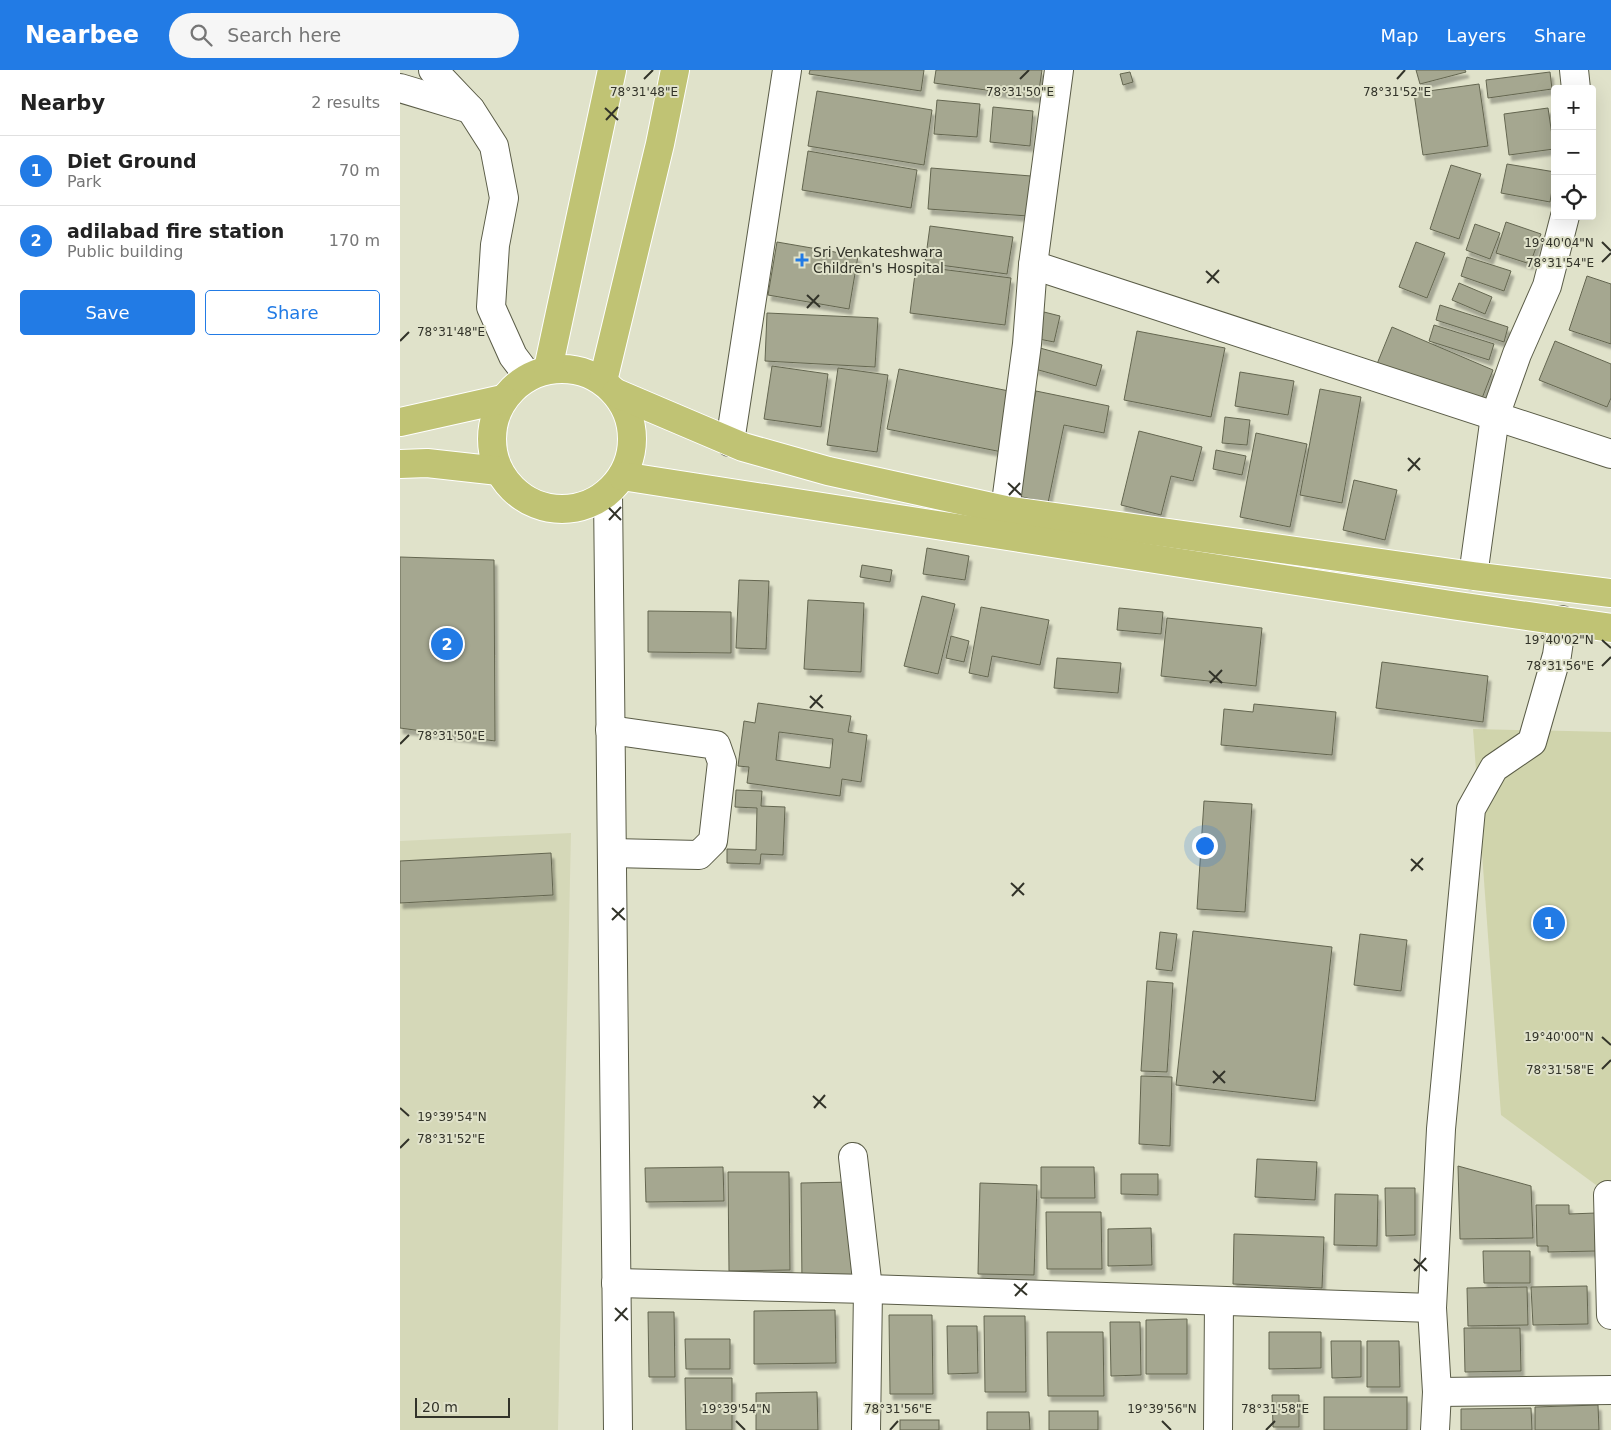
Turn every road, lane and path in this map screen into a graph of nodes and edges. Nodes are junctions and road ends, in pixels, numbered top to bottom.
1 (433, 70) edge
2 (612, 70) edge
3 (675, 70) edge
4 (787, 70) edge
5 (1059, 70) edge
6 (1574, 70) edge
7 (1576, 85) edge
8 (400, 88) edge
9 (471, 110) junction
10 (1564, 220) edge
11 (1033, 265) junction
12 (538, 372) junction
13 (610, 387) junction
14 (503, 399) junction
15 (1495, 416) junction
16 (400, 422) edge
17 (730, 442) junction
18 (1611, 454) edge
19 (400, 464) edge
20 (499, 471) junction
21 (615, 484) junction
22 (1005, 510) junction
23 (1473, 576) junction
24 (1611, 593) edge
25 (1562, 620) junction
26 (1611, 628) edge
27 (610, 730) junction
28 (612, 853) junction
29 (853, 1157) dead end
30 (1608, 1195) dead end
31 (616, 1283) junction
32 (868, 1289) junction
33 (1219, 1302) junction
34 (1432, 1308) junction
35 (1611, 1316) edge
36 (1611, 1390) edge
37 (1437, 1392) junction
38 (618, 1430) edge
39 (866, 1430) edge
40 (1218, 1430) edge
41 (1434, 1430) edge

1 - 9 street
2 - 12 main road
3 - 13 main road
4 - 17 street
5 - 11 street
6 - 7 street
8 - 9 street
9 - 12 street
10 - 15 street
11 - 15 street
11 - 22 street
12 - 13 main road
12 - 14 main road
13 - 17 main road
13 - 21 main road
14 - 16 main road
14 - 20 main road
15 - 18 street
15 - 23 street
17 - 22 main road
19 - 20 main road
20 - 21 main road
21 - 25 main road
21 - 27 street
22 - 23 main road
23 - 24 main road
25 - 26 main road
25 - 34 street
27 - 28 street
27 - 28 street
28 - 31 street
29 - 32 street
30 - 35 street
31 - 32 street
31 - 38 street
32 - 33 street
32 - 39 street
33 - 34 street
33 - 40 street
34 - 37 street
36 - 37 street
37 - 41 street

